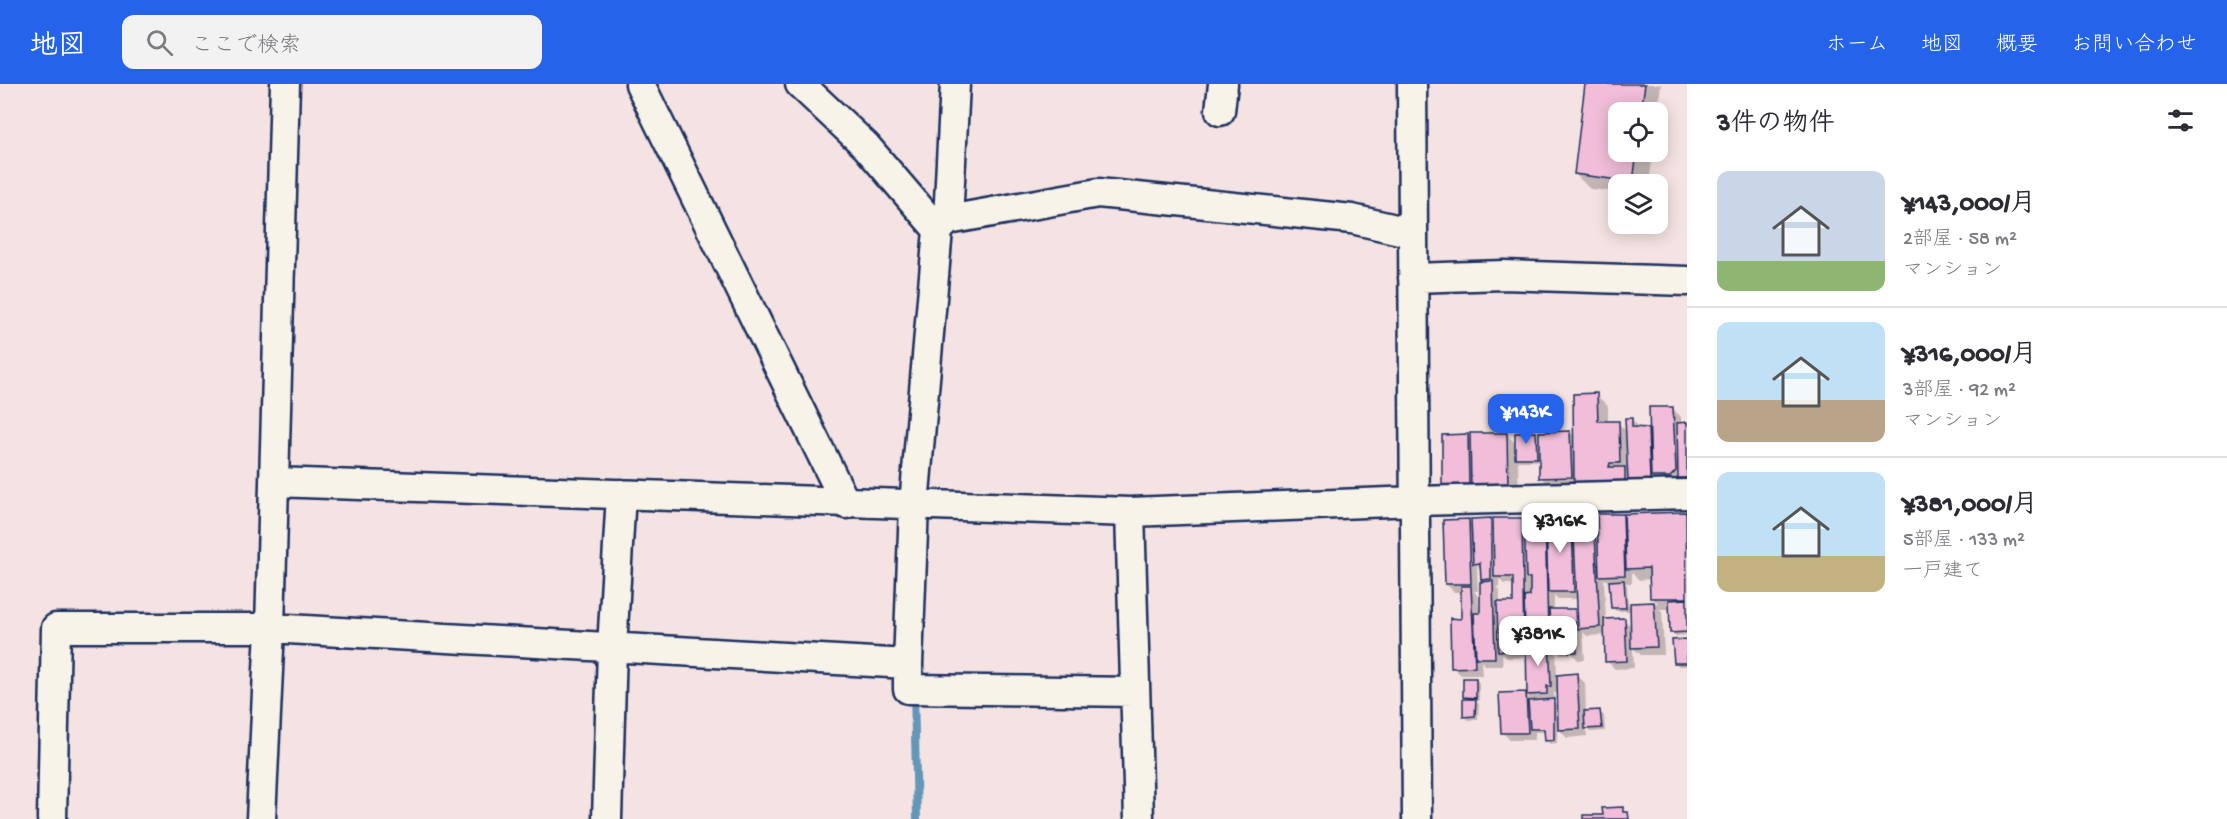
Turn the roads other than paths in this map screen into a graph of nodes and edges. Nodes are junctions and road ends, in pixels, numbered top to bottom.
1 (285, 84) edge
2 (640, 84) edge
3 (800, 84) edge
4 (956, 84) edge
5 (1412, 84) edge
6 (943, 225) junction
7 (1413, 233) junction
8 (1413, 278) junction
9 (1687, 281) edge
10 (274, 482) junction
11 (621, 494) junction
12 (1687, 494) edge
13 (1416, 501) junction
14 (846, 504) junction
15 (914, 505) junction
16 (1130, 512) junction
17 (270, 628) junction
18 (612, 648) junction
19 (908, 664) junction
20 (1135, 692) junction
21 (52, 819) edge
22 (261, 819) edge
23 (608, 819) edge
24 (1139, 819) edge
25 (1417, 819) edge

1 - 10 street
2 - 14 street
3 - 6 street
4 - 6 street
5 - 7 street
6 - 7 street
6 - 15 street
7 - 8 street
8 - 9 street
8 - 13 street
10 - 11 street
10 - 17 street
11 - 14 street
11 - 18 street
12 - 13 street
13 - 16 street
13 - 25 street
14 - 15 street
15 - 16 street
15 - 19 street
16 - 20 street
17 - 18 street
17 - 21 street
17 - 22 street
18 - 19 street
18 - 23 street
19 - 20 street
20 - 24 street

